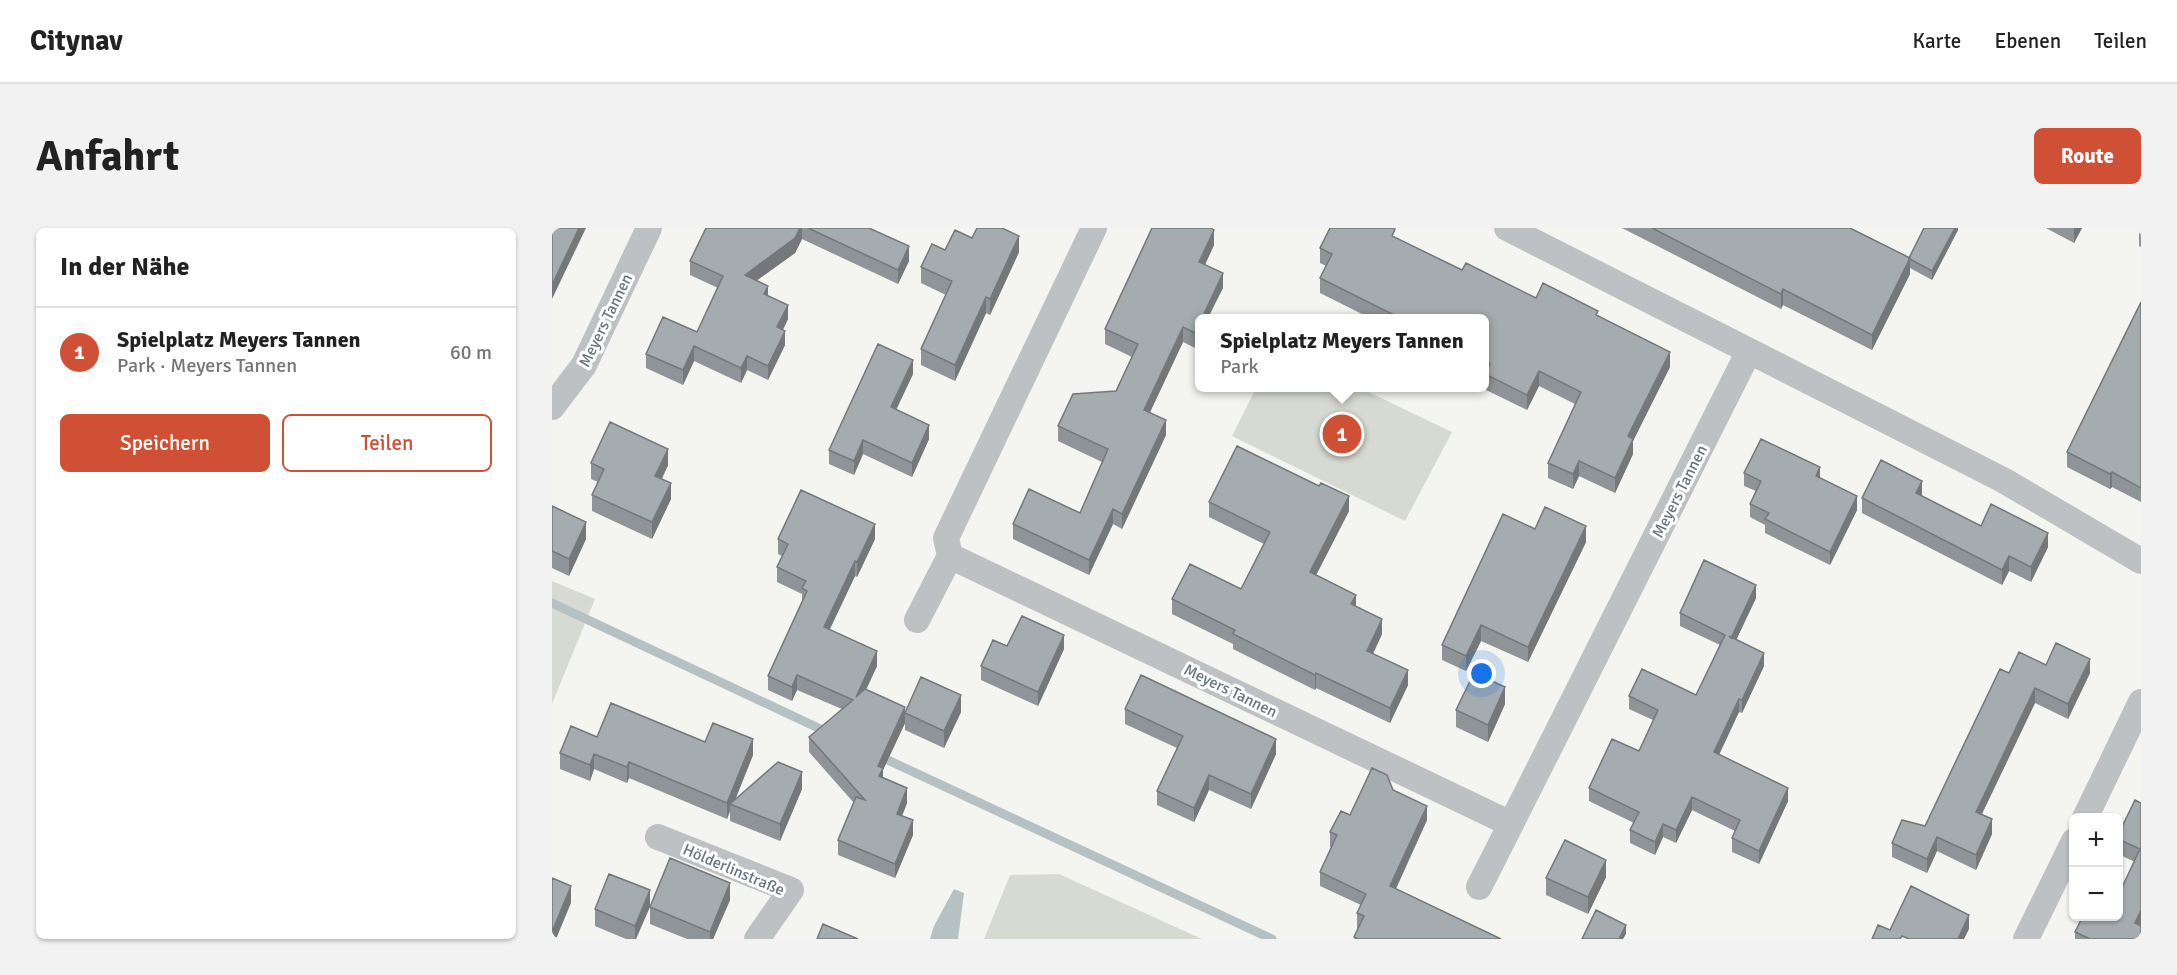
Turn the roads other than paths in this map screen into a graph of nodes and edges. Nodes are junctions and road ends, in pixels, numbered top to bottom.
1 (649, 228) edge
2 (1094, 228) edge
3 (1507, 228) edge
4 (1749, 351) junction
5 (552, 407) edge
6 (950, 556) junction
7 (2141, 561) edge
8 (917, 620) dead end
9 (2141, 702) edge
10 (2087, 813) edge
11 (1511, 824) junction
12 (658, 837) dead end
13 (2069, 849) edge
14 (1479, 887) dead end
15 (757, 939) edge
16 (2026, 939) edge

1 - 5 street, Meyers Tannen
2 - 6 street
3 - 4 street
4 - 7 street
4 - 11 street, Meyers Tannen
6 - 8 street
6 - 11 street, Meyers Tannen
9 - 10 street
11 - 14 street, Meyers Tannen
12 - 15 street, Hölderlinstraße
13 - 16 street

